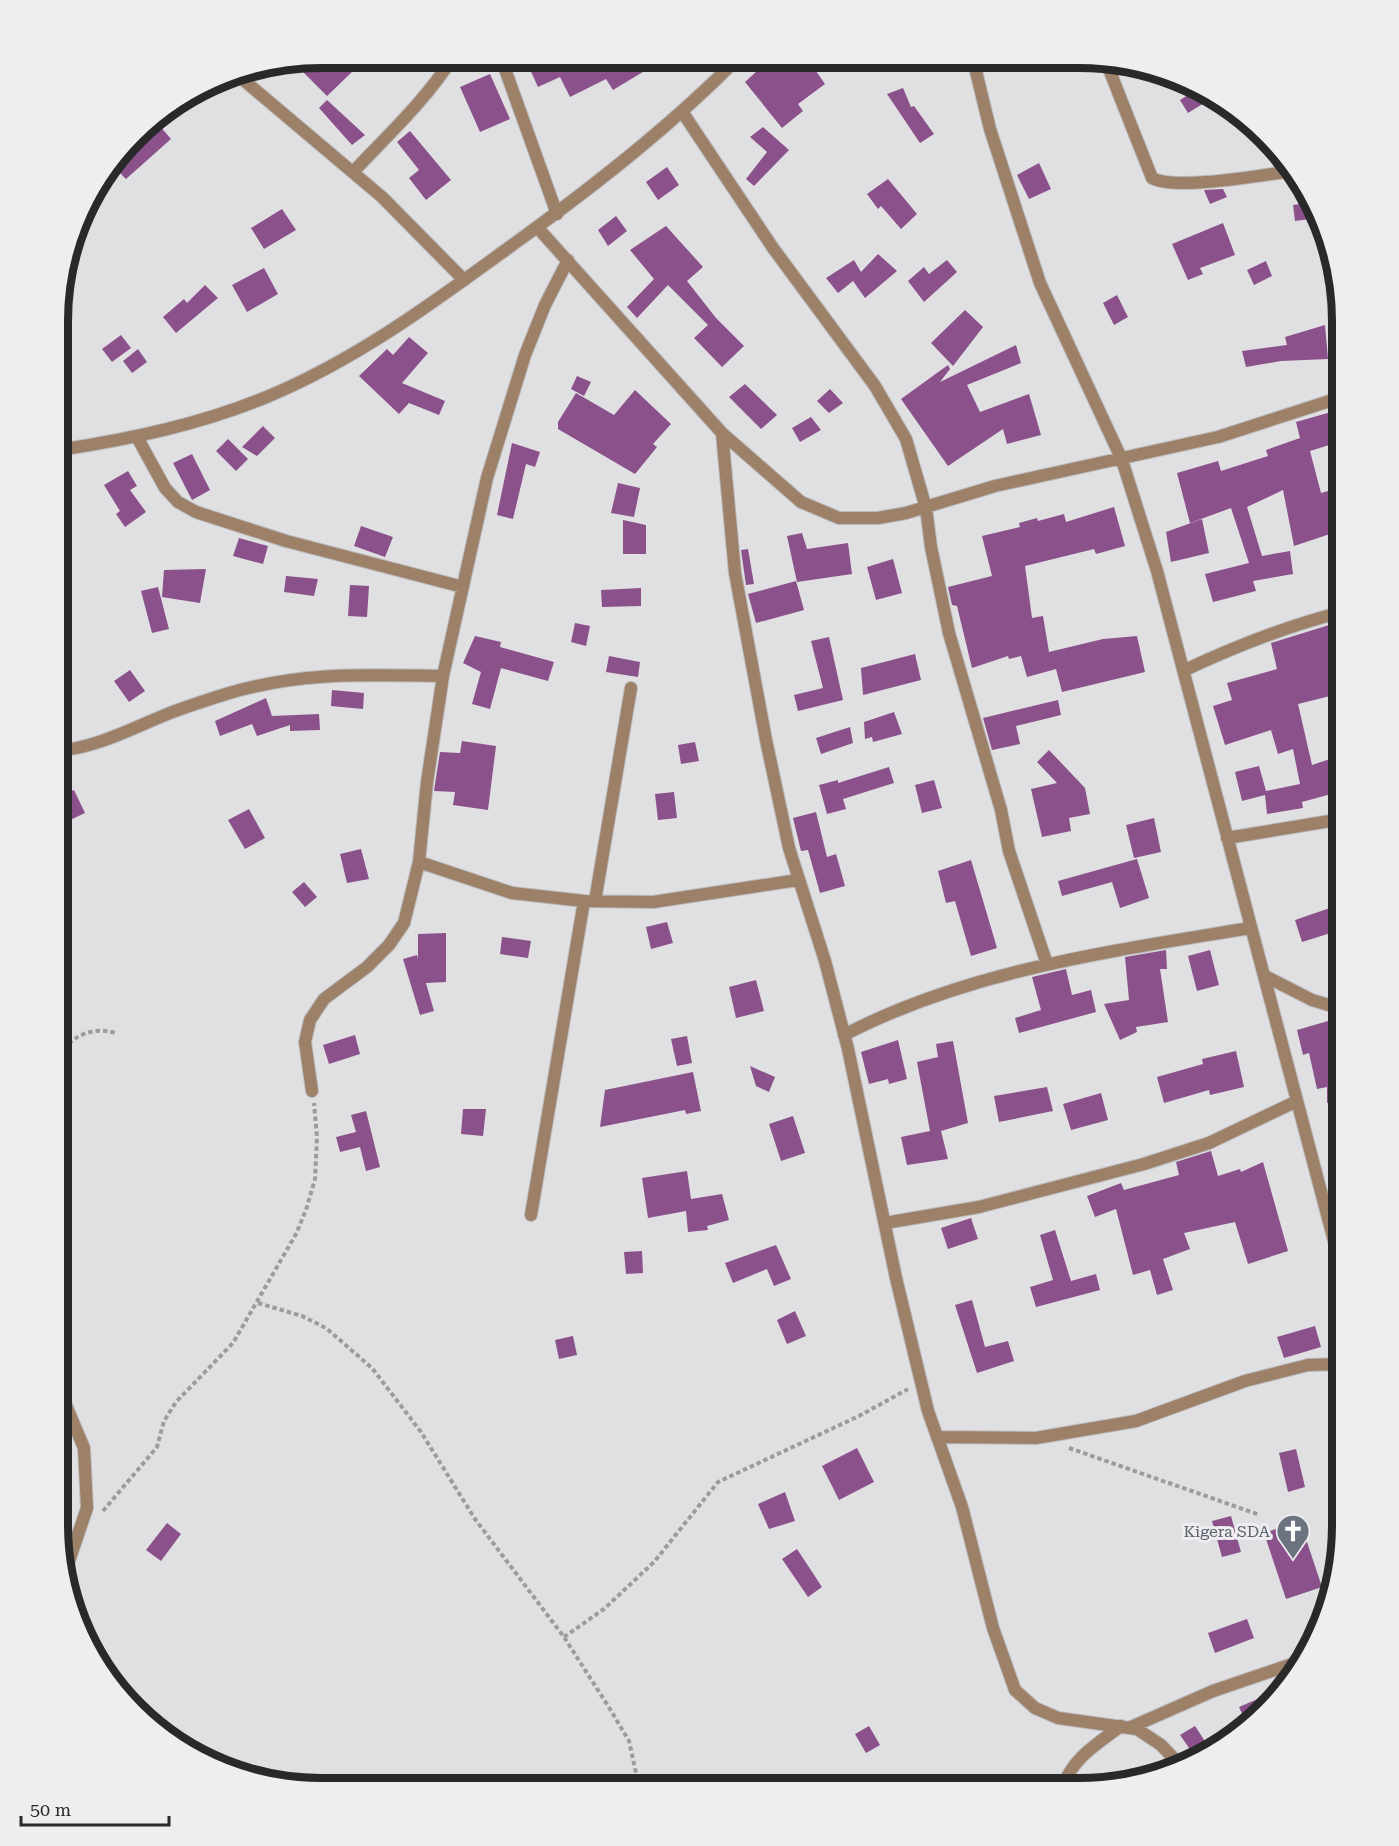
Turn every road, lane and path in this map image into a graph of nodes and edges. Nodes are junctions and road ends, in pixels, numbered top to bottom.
1 (444, 68) edge
2 (505, 68) edge
3 (728, 68) edge
4 (975, 68) edge
5 (1110, 70) edge
6 (243, 80) edge
7 (683, 113) junction
8 (353, 172) junction
9 (1283, 172) edge
10 (557, 214) junction
11 (537, 227) junction
12 (568, 260) junction
13 (464, 280) junction
14 (1332, 400) edge
15 (722, 433) junction
16 (137, 437) junction
17 (68, 448) edge
18 (1122, 460) junction
19 (926, 508) junction
20 (463, 587) junction
21 (1332, 615) edge
22 (1185, 669) junction
23 (443, 676) junction
24 (631, 688) dead end
25 (68, 750) edge
26 (1332, 821) edge
27 (1227, 837) junction
28 (419, 862) junction
29 (798, 880) junction
30 (590, 901) junction
31 (1250, 928) junction
32 (1047, 964) junction
33 (1265, 976) junction
34 (1332, 1006) edge
35 (116, 1033) dead end
36 (844, 1035) junction
37 (68, 1043) edge
38 (312, 1090) joint
39 (1297, 1101) junction
40 (531, 1215) dead end
41 (1332, 1218) edge
42 (885, 1223) junction
43 (258, 1303) junction
44 (1332, 1364) edge
45 (921, 1381) junction
46 (68, 1410) edge
47 (937, 1437) junction
48 (1066, 1447) dead end
49 (100, 1515) dead end
50 (1260, 1515) dead end
51 (70, 1558) edge
52 (564, 1636) junction
53 (1290, 1665) edge
54 (1125, 1727) junction
55 (1174, 1759) edge
56 (635, 1778) edge
57 (1065, 1778) edge

1 - 8 street
2 - 10 street
3 - 7 street
4 - 18 street
5 - 9 street
6 - 8 street
7 - 10 street
7 - 19 street
8 - 13 street
10 - 11 street
11 - 12 street
11 - 13 street
12 - 15 street
12 - 20 street
13 - 16 street
14 - 18 street
15 - 19 street
15 - 29 street
16 - 17 street
16 - 20 street
18 - 19 street
18 - 22 street
19 - 32 street
20 - 23 street
21 - 22 street
22 - 27 street
23 - 25 street
23 - 28 street
24 - 30 street
26 - 27 street
27 - 31 street
28 - 30 street
28 - 38 street
29 - 30 street
29 - 36 street
30 - 40 street
31 - 32 street
31 - 33 street
32 - 36 street
33 - 34 street
33 - 39 street
35 - 37 path
36 - 42 street
38 - 43 path
39 - 41 street
39 - 42 street
42 - 45 street
43 - 49 path
43 - 52 path
44 - 47 street
45 - 47 street
45 - 52 path
46 - 51 street
47 - 54 street
48 - 50 path
52 - 56 path
53 - 54 street
54 - 55 street
54 - 57 street

